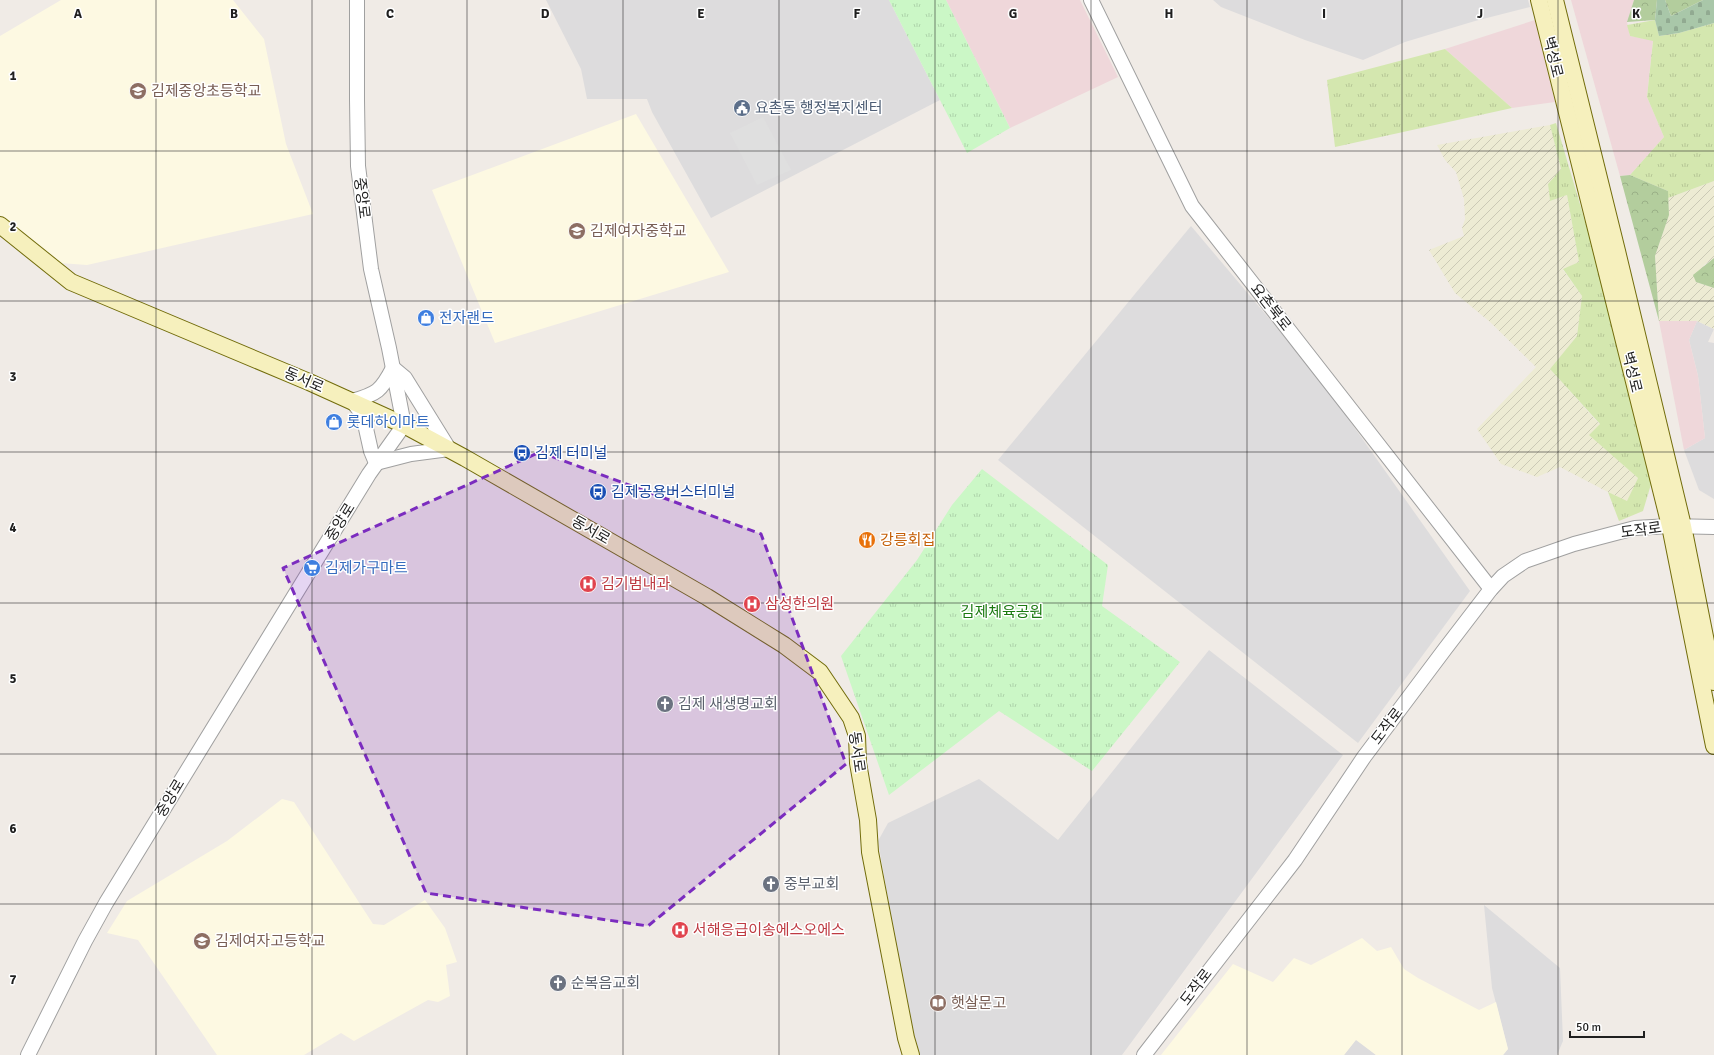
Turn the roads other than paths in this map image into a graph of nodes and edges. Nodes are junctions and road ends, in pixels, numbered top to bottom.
1 (357, 0) edge
2 (1092, 0) edge
3 (1539, 0) edge
4 (1555, 0) edge
5 (0, 225) edge
6 (393, 368) junction
7 (352, 401) junction
8 (404, 425) junction
9 (449, 449) junction
10 (376, 463) junction
11 (1676, 526) junction
12 (1714, 527) edge
13 (1491, 589) junction
14 (1714, 682) edge
15 (1714, 746) edge
16 (28, 1055) edge
17 (911, 1055) edge
18 (1144, 1055) edge

1 - 6 street, 중앙로
2 - 13 street, 요촌북로
3 - 11 main road, 벽성로
4 - 11 main road, 벽성로
5 - 7 main road, 동서로
6 - 7 street
6 - 8 street, 중앙로
6 - 9 street
7 - 8 main road, 동서로
7 - 10 street
8 - 9 main road, 동서로
8 - 10 street, 중앙로
9 - 10 street
9 - 17 main road, 동서로
10 - 16 street, 중앙로
11 - 12 street, 도작로
11 - 13 street, 도작로
11 - 14 main road, 벽성로
11 - 15 main road, 벽성로
13 - 18 street, 도작로

